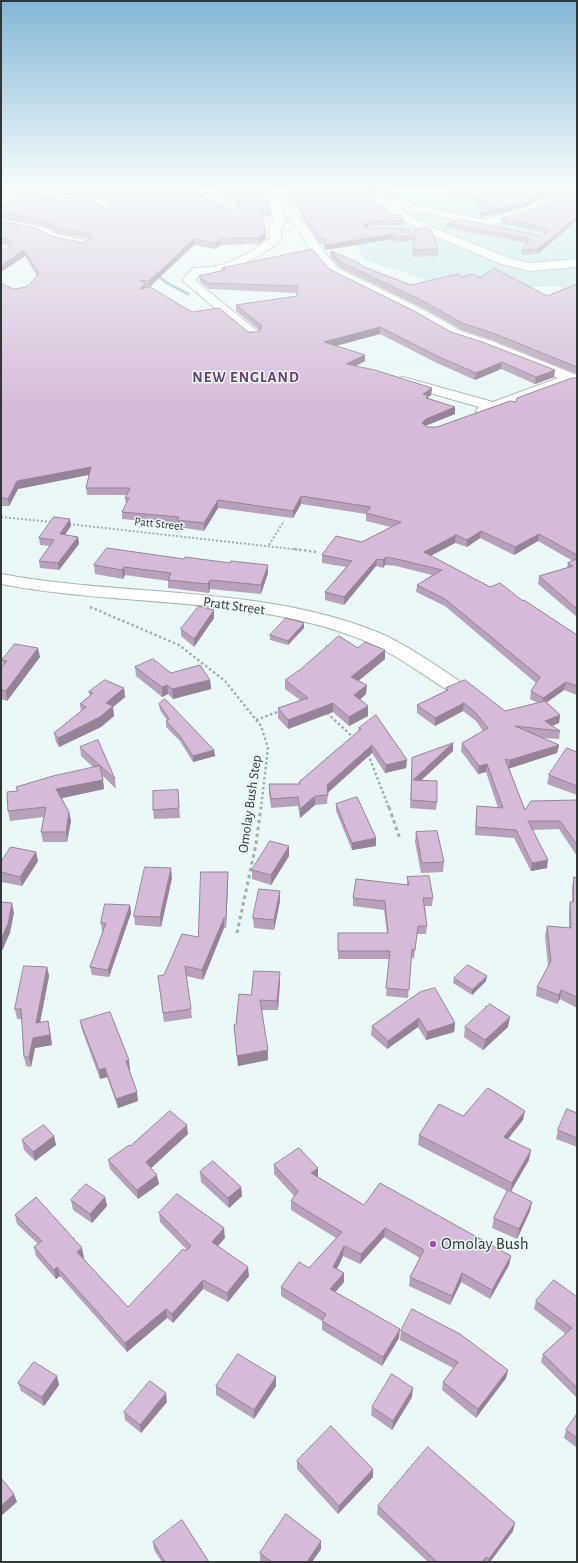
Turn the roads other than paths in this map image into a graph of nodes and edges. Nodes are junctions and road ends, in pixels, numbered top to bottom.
1 (235, 262) edge
2 (326, 262) edge
3 (508, 262) edge
4 (577, 264) edge
5 (254, 334) edge
6 (389, 377) edge
7 (575, 382) edge
8 (494, 407) junction
9 (472, 415) edge
10 (1, 579) edge
11 (451, 684) edge

1 - 5 street
2 - 7 street
3 - 4 street
6 - 8 street
7 - 8 street
8 - 9 street
10 - 11 street, Pratt Street

